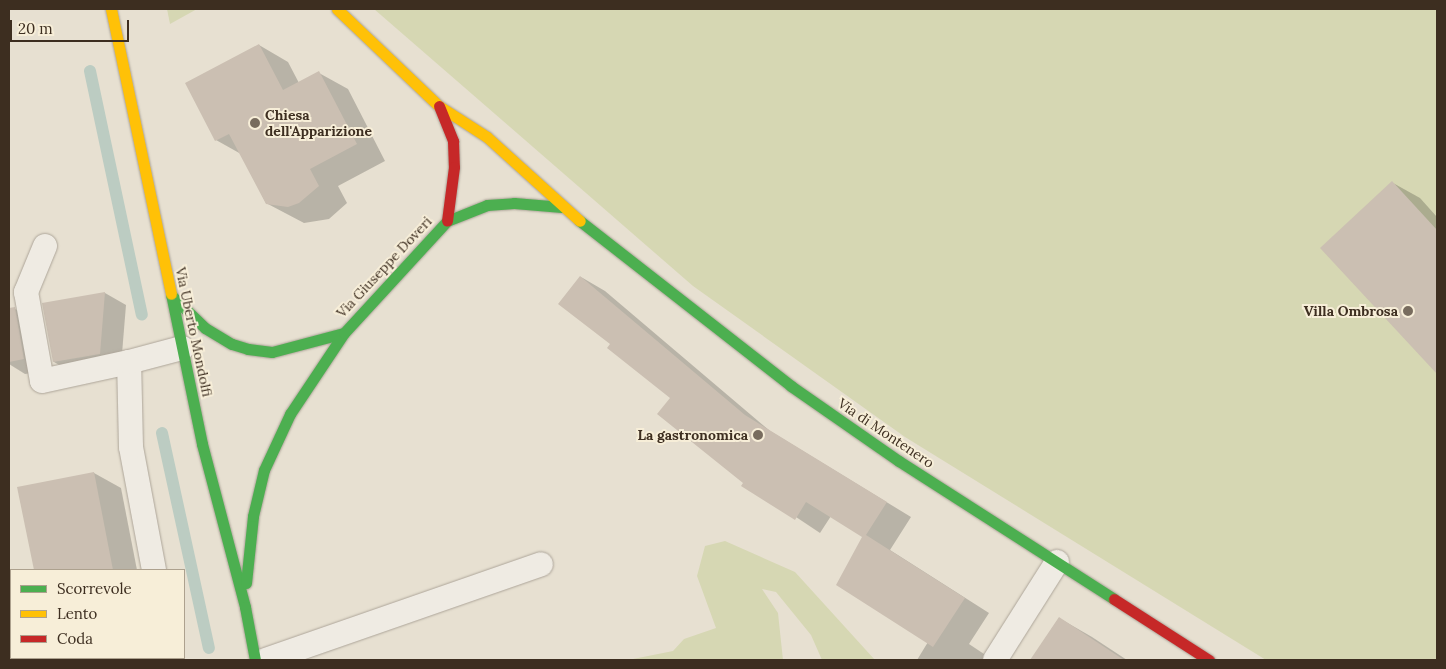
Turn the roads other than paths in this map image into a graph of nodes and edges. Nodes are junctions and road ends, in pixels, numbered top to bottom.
1 (111, 9) edge
2 (337, 9) edge
3 (439, 106) junction
4 (562, 207) junction
5 (447, 221) junction
6 (45, 246) dead end
7 (171, 295) junction
8 (344, 333) junction
9 (182, 348) junction
10 (129, 362) junction
11 (1057, 562) junction
12 (541, 564) dead end
13 (154, 569) edge
14 (245, 607) junction
15 (255, 660) edge
16 (266, 660) edge
17 (995, 660) edge
18 (1209, 660) edge

1 - 7 main road, Via Uberto Mondolfi
2 - 3 main road, Via di Montenero
3 - 4 main road, Via di Montenero
3 - 5 main road, Via di Montenero
4 - 5 main road
4 - 11 main road, Via di Montenero
5 - 8 main road, Via Giuseppe Doveri
6 - 10 lane
7 - 8 main road, Via Giuseppe Doveri
7 - 9 main road, Via Uberto Mondolfi
8 - 14 main road, Via Giuseppe Doveri
9 - 10 lane
9 - 14 main road, Via Uberto Mondolfi
10 - 13 lane
11 - 17 lane
11 - 18 main road, Via di Montenero
12 - 16 lane
14 - 15 main road, Via Uberto Mondolfi

